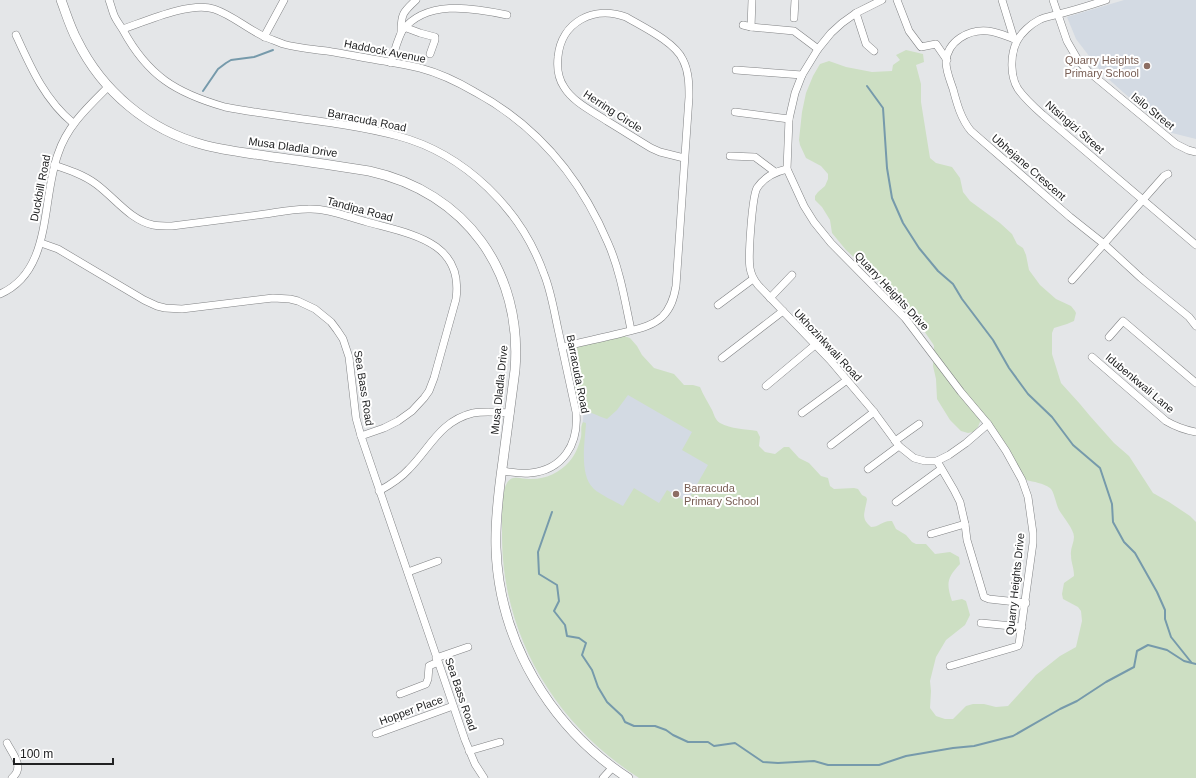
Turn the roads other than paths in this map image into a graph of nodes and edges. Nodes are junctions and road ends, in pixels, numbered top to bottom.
1 (62, 0) edge
2 (109, 0) edge
3 (284, 0) edge
4 (416, 0) edge
5 (752, 0) edge
6 (795, 0) edge
7 (882, 0) edge
8 (897, 0) edge
9 (1002, 0) edge
10 (1053, 0) edge
11 (1106, 0) edge
12 (856, 13) junction
13 (507, 15) dead end
14 (1058, 15) junction
15 (794, 18) dead end
16 (743, 25) dead end
17 (751, 27) junction
18 (123, 29) junction
19 (402, 31) junction
20 (16, 35) dead end
21 (264, 37) junction
22 (1016, 40) junction
23 (818, 49) junction
24 (874, 51) dead end
25 (430, 54) dead end
26 (947, 60) junction
27 (391, 63) junction
28 (736, 70) dead end
29 (802, 75) junction
30 (108, 87) junction
31 (735, 112) dead end
32 (789, 119) junction
33 (73, 123) junction
34 (1196, 152) edge
35 (730, 156) dead end
36 (684, 158) junction
37 (54, 165) junction
38 (787, 169) junction
39 (775, 172) junction
40 (1168, 174) dead end
41 (1143, 200) junction
42 (41, 242) junction
43 (1104, 244) junction
44 (1196, 245) edge
45 (792, 275) dead end
46 (753, 279) junction
47 (1072, 280) dead end
48 (0, 294) edge
49 (770, 298) junction
50 (718, 305) dead end
51 (782, 311) junction
52 (1196, 326) edge
53 (631, 330) junction
54 (1109, 337) dead end
55 (815, 345) junction
56 (562, 346) junction
57 (1092, 357) dead end
58 (722, 358) dead end
59 (847, 380) junction
60 (1196, 384) edge
61 (766, 386) dead end
62 (802, 412) dead end
63 (874, 412) junction
64 (510, 413) junction
65 (920, 424) dead end
66 (988, 424) junction
67 (1196, 432) edge
68 (361, 436) junction
69 (897, 443) junction
70 (831, 445) dead end
71 (937, 461) junction
72 (868, 469) dead end
73 (941, 469) junction
74 (502, 471) junction
75 (379, 491) junction
76 (896, 502) dead end
77 (965, 524) junction
78 (931, 534) dead end
79 (438, 561) dead end
80 (408, 572) junction
81 (1026, 603) junction
82 (981, 623) dead end
83 (1022, 627) junction
84 (468, 647) dead end
85 (437, 660) junction
86 (950, 666) dead end
87 (400, 694) dead end
88 (453, 706) junction
89 (376, 734) dead end
90 (500, 742) dead end
91 (7, 743) dead end
92 (469, 751) junction
93 (612, 768) junction
94 (481, 777) edge
95 (12, 778) edge
96 (603, 778) edge
97 (628, 778) edge

1 - 30 street, Musa Dladla Drive
2 - 18 street, Barracuda Road
3 - 21 street
4 - 19 street
5 - 17 street
6 - 15 street
7 - 12 street, Quarry Heights Drive
8 - 26 street
9 - 22 street
10 - 14 street, Isilo Street
11 - 14 street
12 - 23 street, Quarry Heights Drive
12 - 24 street
13 - 19 street
14 - 22 street
14 - 34 street, Isilo Street
16 - 17 street
17 - 23 street
18 - 21 street, Haddock Avenue
18 - 56 street, Barracuda Road
19 - 25 street
19 - 27 street
20 - 33 street
21 - 27 street, Haddock Avenue
22 - 26 street
22 - 41 street, Ntsingizi Street
23 - 29 street, Quarry Heights Drive
26 - 43 street, Ubhejane Crescent
27 - 53 street, Haddock Avenue
28 - 29 street
29 - 32 street, Quarry Heights Drive
30 - 33 street, Duckbill Road
30 - 64 street, Musa Dladla Drive
31 - 32 street
32 - 38 street, Quarry Heights Drive
33 - 37 street, Duckbill Road
35 - 39 street
36 - 36 street, Herring Circle
36 - 53 street, Herring Circle
37 - 42 street, Duckbill Road
37 - 68 street, Tandipa Road
38 - 39 street
38 - 66 street, Quarry Heights Drive
39 - 46 street
40 - 41 street
41 - 43 street
41 - 44 street, Ntsingizi Street
42 - 48 street, Duckbill Road
42 - 68 street, Sea Bass Road
43 - 47 street
43 - 52 street, Ubhejane Crescent
45 - 49 street
46 - 49 street, Ukhozinkwali Road
46 - 50 street
49 - 51 street, Ukhozinkwali Road
51 - 55 street, Ukhozinkwali Road
51 - 58 street
53 - 56 street, Herring Circle
54 - 60 street, Idubenkwali Lane
55 - 59 street, Ukhozinkwali Road
55 - 61 street
56 - 74 street, Barracuda Road
57 - 67 street, Idubenkwali Lane
59 - 62 street
59 - 63 street, Ukhozinkwali Road
63 - 69 street, Ukhozinkwali Road
63 - 70 street
64 - 74 street, Musa Dladla Drive
64 - 75 street
65 - 69 street
66 - 71 street
66 - 81 street, Quarry Heights Drive
68 - 75 street, Sea Bass Road
69 - 71 street, Ukhozinkwali Road
69 - 72 street
71 - 73 street
73 - 76 street
73 - 77 street
74 - 93 street, Musa Dladla Drive
75 - 80 street, Sea Bass Road
77 - 78 street
77 - 81 street
79 - 80 street
80 - 85 street, Sea Bass Road
81 - 83 street, Quarry Heights Drive
82 - 83 street
83 - 86 street, Quarry Heights Drive
84 - 85 street
85 - 87 street
85 - 88 street, Sea Bass Road
88 - 89 street, Hopper Place
88 - 92 street, Sea Bass Road
90 - 92 street
91 - 95 street
92 - 94 street, Sea Bass Road
93 - 96 street
93 - 97 street, Musa Dladla Drive

